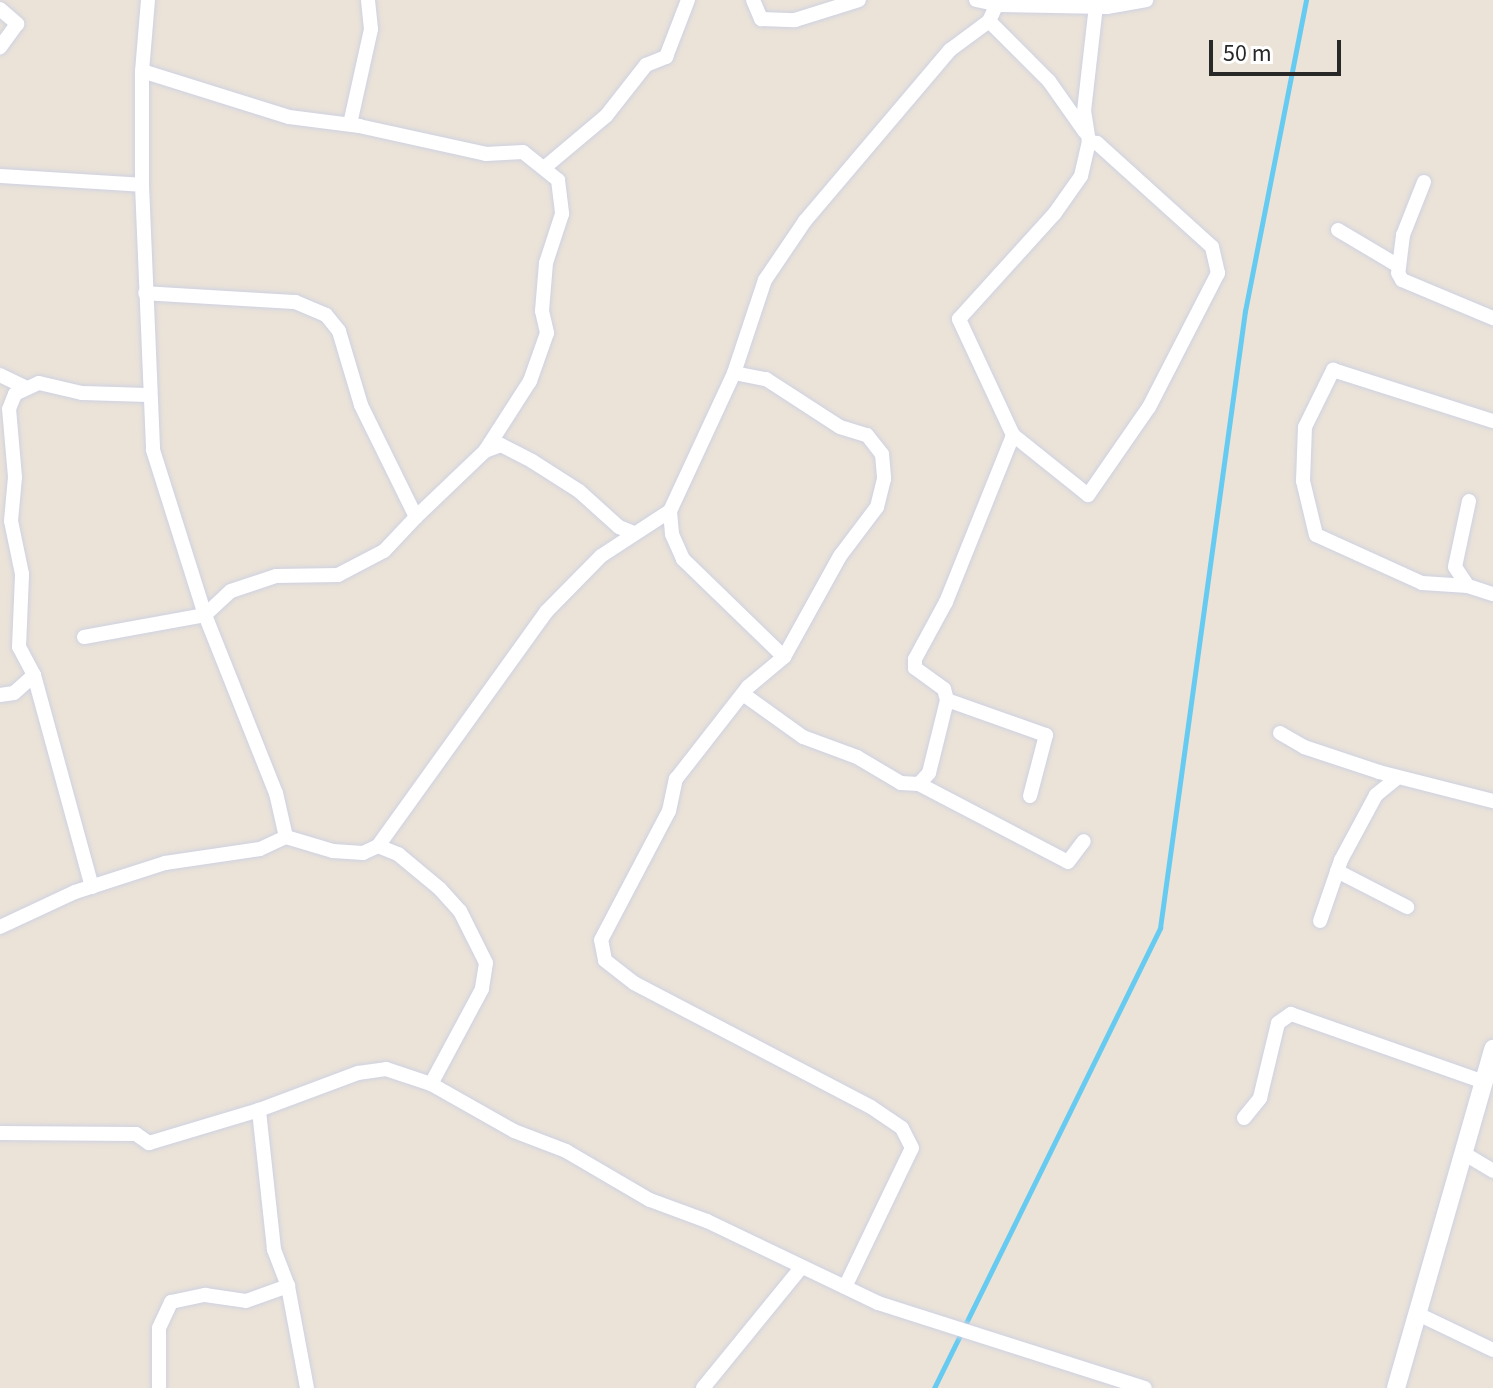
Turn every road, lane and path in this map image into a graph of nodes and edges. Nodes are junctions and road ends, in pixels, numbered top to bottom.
1 (148, 0) edge
2 (368, 0) edge
3 (688, 0) edge
4 (753, 0) edge
5 (859, 0) edge
6 (976, 0) edge
7 (1146, 0) edge
8 (999, 3) edge
9 (1096, 6) junction
10 (0, 9) edge
11 (989, 21) junction
12 (0, 47) edge
13 (142, 71) junction
14 (350, 124) junction
15 (1088, 139) junction
16 (544, 168) junction
17 (0, 176) edge
18 (1424, 182) dead end
19 (142, 185) junction
20 (1338, 230) dead end
21 (1397, 265) junction
22 (145, 293) junction
23 (1493, 318) edge
24 (734, 373) junction
25 (0, 375) edge
26 (25, 387) junction
27 (148, 395) junction
28 (1493, 421) edge
29 (1013, 435) junction
30 (485, 451) junction
31 (1469, 501) dead end
32 (670, 511) junction
33 (416, 517) junction
34 (5, 523) edge
35 (634, 533) junction
36 (1468, 586) junction
37 (1493, 594) edge
38 (205, 615) junction
39 (84, 637) dead end
40 (784, 657) junction
41 (34, 675) junction
42 (743, 694) junction
43 (0, 695) edge
44 (947, 700) junction
45 (1280, 733) dead end
46 (1398, 777) junction
47 (919, 784) junction
48 (1030, 796) dead end
49 (1493, 801) edge
50 (286, 837) junction
51 (1084, 841) dead end
52 (378, 846) junction
53 (1337, 871) junction
54 (92, 887) junction
55 (1407, 907) dead end
56 (1320, 921) dead end
57 (0, 927) edge
58 (1493, 1049) edge
59 (1484, 1082) junction
60 (431, 1084) junction
61 (259, 1110) junction
62 (1244, 1118) dead end
63 (0, 1133) edge
64 (1465, 1154) junction
65 (1493, 1171) edge
66 (801, 1268) junction
67 (288, 1286) junction
68 (845, 1287) junction
69 (1420, 1315) junction
70 (1493, 1350) edge
71 (159, 1388) edge
72 (307, 1388) edge
73 (703, 1388) edge
74 (1145, 1388) edge
75 (1396, 1388) edge

1 - 13 street
2 - 14 street
3 - 16 street
4 - 5 street
6 - 8 street
7 - 9 street
8 - 9 street
8 - 11 street
9 - 15 street
10 - 12 street
11 - 15 street
11 - 24 street
13 - 14 street
13 - 19 street
14 - 16 street
15 - 29 street
15 - 29 street
16 - 30 street
17 - 19 street
18 - 21 street
19 - 22 street
20 - 21 street
21 - 23 street
22 - 27 street
22 - 33 street
24 - 32 street
24 - 40 street
25 - 26 street
26 - 27 street
26 - 34 street
27 - 38 street
28 - 36 street
29 - 44 street
30 - 33 street
30 - 35 street
31 - 36 street
32 - 35 street
32 - 40 street
33 - 38 street
34 - 41 street
35 - 52 street
36 - 37 street
38 - 39 street
38 - 50 street
40 - 42 street
41 - 43 street
41 - 54 street
42 - 47 street
42 - 68 street
44 - 47 street
44 - 48 street
45 - 46 street
46 - 49 street
46 - 53 street
47 - 51 street
50 - 52 street
50 - 54 street
52 - 60 street
53 - 55 street
53 - 56 street
54 - 57 street
58 - 59 street
59 - 62 street
59 - 64 street
60 - 61 street
60 - 66 street
61 - 63 street
61 - 67 street
64 - 65 street
64 - 69 street
66 - 68 street
66 - 73 street
67 - 71 street
67 - 72 street
68 - 74 street
69 - 70 street
69 - 75 street

